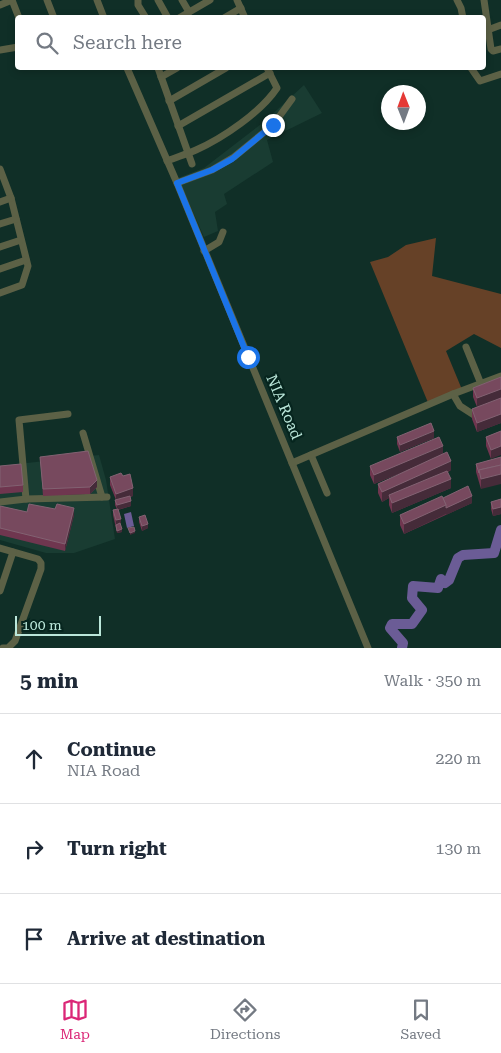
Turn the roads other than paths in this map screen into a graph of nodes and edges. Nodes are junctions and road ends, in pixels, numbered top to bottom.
1 (12, 0) edge
2 (47, 0) edge
3 (138, 0) edge
4 (158, 0) edge
5 (182, 0) edge
6 (237, 0) edge
7 (457, 0) edge
8 (484, 0) edge
9 (99, 1) edge
10 (206, 1) edge
11 (0, 4) edge
12 (461, 4) edge
13 (241, 8) junction
14 (189, 12) junction
15 (18, 15) edge
16 (53, 15) edge
17 (103, 15) edge
18 (144, 15) edge
19 (166, 15) edge
20 (184, 15) edge
21 (229, 15) edge
22 (244, 15) edge
23 (485, 15) edge
24 (501, 25) edge
25 (486, 30) edge
26 (15, 48) edge
27 (501, 49) edge
28 (0, 50) edge
29 (128, 70) edge
30 (159, 70) edge
31 (173, 70) edge
32 (223, 70) edge
33 (268, 70) edge
34 (472, 70) edge
35 (501, 74) edge
36 (161, 77) junction
37 (292, 99) dead end
38 (169, 101) junction
39 (178, 126) junction
40 (188, 153) junction
41 (167, 161) junction
42 (192, 164) dead end
43 (0, 169) edge
44 (2, 180) edge
45 (177, 183) junction
46 (11, 198) junction
47 (0, 202) edge
48 (16, 219) junction
49 (0, 224) edge
50 (223, 232) dead end
51 (21, 240) junction
52 (0, 247) edge
53 (204, 251) junction
54 (26, 260) junction
55 (0, 269) edge
56 (0, 293) edge
57 (466, 347) dead end
58 (501, 376) edge
59 (481, 384) junction
60 (453, 394) junction
61 (68, 414) dead end
62 (474, 415) edge
63 (84, 433) dead end
64 (311, 455) junction
65 (292, 463) junction
66 (327, 493) dead end
67 (26, 499) junction
68 (0, 502) edge
69 (0, 548) edge
70 (13, 552) junction
71 (0, 591) edge
72 (3, 648) edge
73 (368, 648) edge

1 - 11 street
1 - 15 street
2 - 16 street
3 - 18 street
4 - 19 street
5 - 14 street
6 - 13 street
7 - 12 street
8 - 23 street
9 - 17 street
10 - 14 street
13 - 21 street
13 - 22 street
14 - 20 street
24 - 25 street
25 - 27 street
26 - 28 street
29 - 41 street, NIA Road
30 - 36 street
31 - 36 street
32 - 38 street
33 - 39 street
33 - 40 street
34 - 35 street
36 - 38 street
37 - 45 street
38 - 39 street
39 - 40 street
40 - 41 street
40 - 42 street
41 - 45 street, NIA Road
43 - 44 street
44 - 46 street
45 - 53 street, NIA Road
46 - 47 street
46 - 48 street
48 - 49 street
48 - 51 street
50 - 53 street
51 - 52 street
51 - 54 street
53 - 65 street, NIA Road
54 - 55 street
54 - 56 street
57 - 59 street
58 - 59 street
59 - 60 street
60 - 62 street
60 - 64 street
61 - 67 street
63 - 67 street
64 - 65 street
64 - 66 street
65 - 73 street, NIA Road
67 - 68 street
69 - 70 street
70 - 71 street
70 - 72 street

